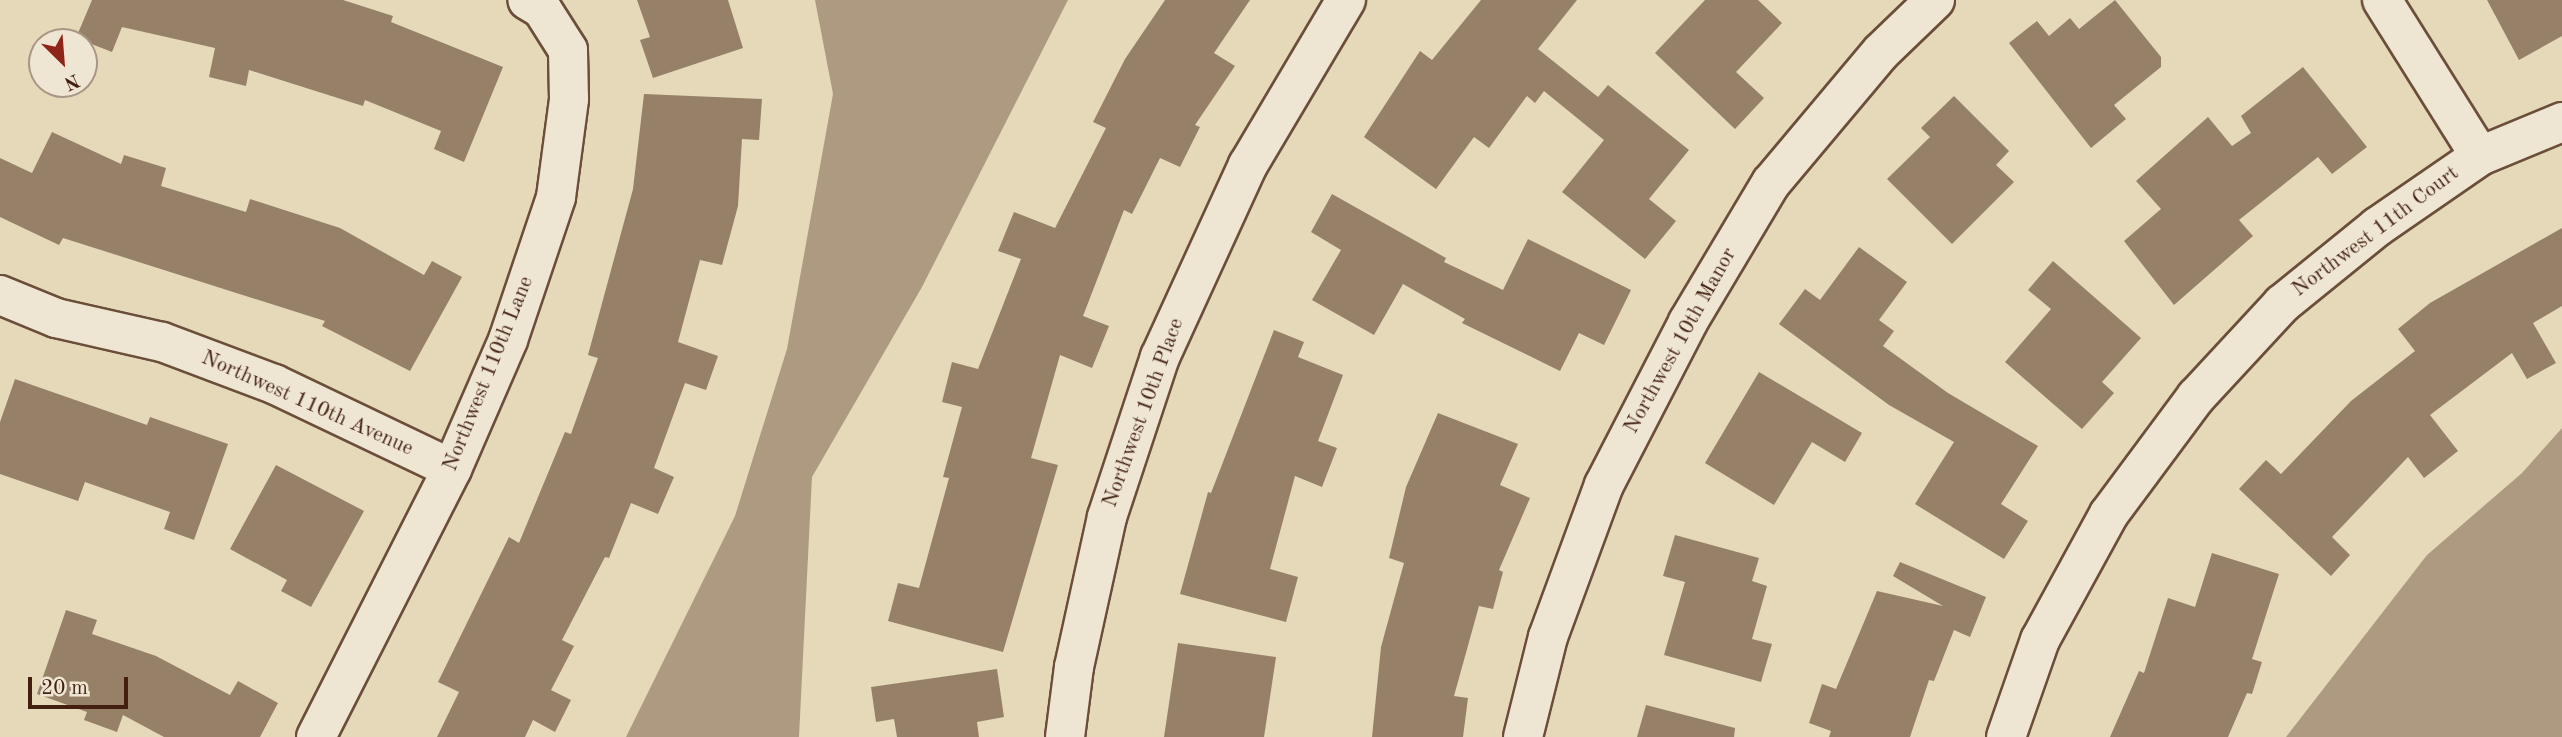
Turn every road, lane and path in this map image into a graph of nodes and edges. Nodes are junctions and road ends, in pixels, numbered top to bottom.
1 (527, 0) edge
2 (1346, 0) edge
3 (1935, 0) edge
4 (2382, 0) edge
5 (2562, 122) edge
6 (2480, 156) junction
7 (0, 295) edge
8 (452, 469) junction
9 (316, 737) edge
10 (1065, 737) edge
11 (1523, 737) edge
12 (2006, 737) edge

1 - 8 street, Northwest 110th Lane
2 - 10 street, Northwest 10th Place
3 - 11 street, Northwest 10th Manor
4 - 6 street
5 - 6 street, Northwest 11th Court
6 - 12 street, Northwest 11th Court
7 - 8 street, Northwest 110th Avenue
8 - 9 street, Northwest 110th Lane

